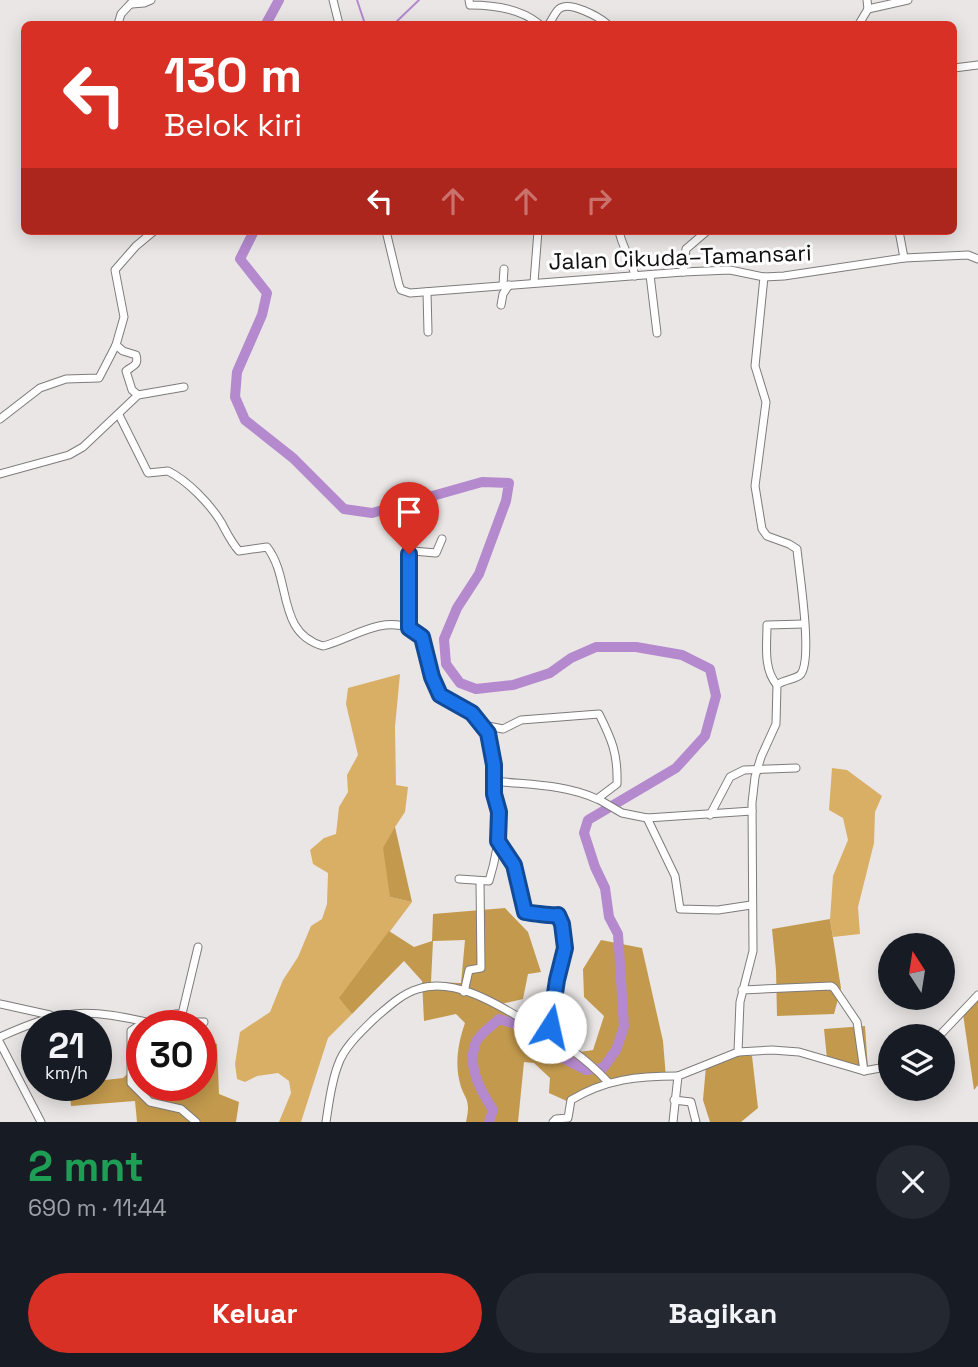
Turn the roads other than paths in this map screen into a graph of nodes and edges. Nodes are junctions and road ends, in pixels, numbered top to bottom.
1 (151, 0) edge
2 (333, 0) edge
3 (469, 0) edge
4 (867, 0) edge
5 (908, 0) edge
6 (133, 2) edge
7 (868, 9) junction
8 (119, 21) edge
9 (338, 21) edge
10 (535, 21) edge
11 (551, 21) edge
12 (604, 21) edge
13 (861, 21) edge
14 (978, 65) edge
15 (957, 68) edge
16 (149, 235) edge
17 (387, 235) edge
18 (538, 235) edge
19 (620, 235) edge
20 (702, 235) edge
21 (901, 235) edge
22 (904, 258) junction
23 (978, 259) edge
24 (504, 269) dead end
25 (683, 272) junction
26 (650, 275) junction
27 (635, 276) junction
28 (764, 277) junction
29 (534, 282) junction
30 (506, 285) junction
31 (427, 292) junction
32 (501, 305) dead end
33 (428, 332) dead end
34 (657, 333) dead end
35 (116, 345) junction
36 (184, 387) dead end
37 (138, 395) junction
38 (119, 415) junction
39 (0, 419) edge
40 (0, 474) edge
41 (442, 539) dead end
42 (804, 624) junction
43 (409, 628) junction
44 (777, 685) junction
45 (483, 725) junction
46 (796, 768) dead end
47 (757, 770) junction
48 (494, 781) junction
49 (597, 799) dead end
50 (752, 811) junction
51 (710, 815) junction
52 (647, 818) junction
53 (498, 841) junction
54 (458, 879) dead end
55 (480, 881) junction
56 (751, 905) junction
57 (198, 947) dead end
58 (742, 990) junction
59 (464, 992) junction
60 (978, 995) edge
61 (0, 1004) edge
62 (26, 1010) edge
63 (183, 1010) edge
64 (950, 1024) edge
65 (21, 1029) edge
66 (545, 1033) junction
67 (0, 1037) edge
68 (0, 1043) edge
69 (738, 1052) junction
70 (878, 1068) edge
71 (864, 1071) junction
72 (678, 1076) junction
73 (608, 1082) junction
74 (674, 1100) junction
75 (150, 1101) edge
76 (41, 1122) edge
77 (196, 1122) edge
78 (326, 1122) edge
79 (553, 1122) edge
80 (673, 1122) edge
81 (696, 1122) edge

1 - 6 street
2 - 9 street
3 - 10 street
4 - 7 street
5 - 7 street
6 - 8 street
7 - 13 street
11 - 12 street
14 - 15 street
16 - 35 street
17 - 31 street, Jalan Cikuda–Tamansari
18 - 29 street
19 - 27 street
20 - 25 street
21 - 22 street
22 - 23 street, Jalan Cikuda–Tamansari
22 - 28 street, Jalan Cikuda–Tamansari
24 - 30 street
25 - 26 street, Jalan Cikuda–Tamansari
25 - 28 street, Jalan Cikuda–Tamansari
26 - 27 street, Jalan Cikuda–Tamansari
26 - 34 street
27 - 29 street, Jalan Cikuda–Tamansari
28 - 42 street
29 - 30 street, Jalan Cikuda–Tamansari
30 - 31 street, Jalan Cikuda–Tamansari
30 - 32 street
31 - 33 street
35 - 37 street
35 - 39 street
36 - 37 street
37 - 38 street
38 - 40 street
38 - 43 street
41 - 43 street
42 - 44 street
42 - 44 street
43 - 45 street
44 - 47 street
45 - 48 street
45 - 48 street
46 - 47 street
47 - 50 street
47 - 51 street
48 - 53 street
49 - 52 street
50 - 51 street
50 - 56 street
51 - 52 street
52 - 56 street
53 - 55 street
53 - 66 street
54 - 55 street
55 - 59 street
56 - 58 street
57 - 63 street
58 - 69 street
58 - 71 street
59 - 66 street
59 - 78 street
60 - 64 street
61 - 62 street
65 - 67 street
66 - 73 street
68 - 76 street
69 - 71 street
69 - 72 street
70 - 71 street
72 - 73 street
72 - 74 street
73 - 79 street
74 - 80 street
74 - 81 street
75 - 77 street

